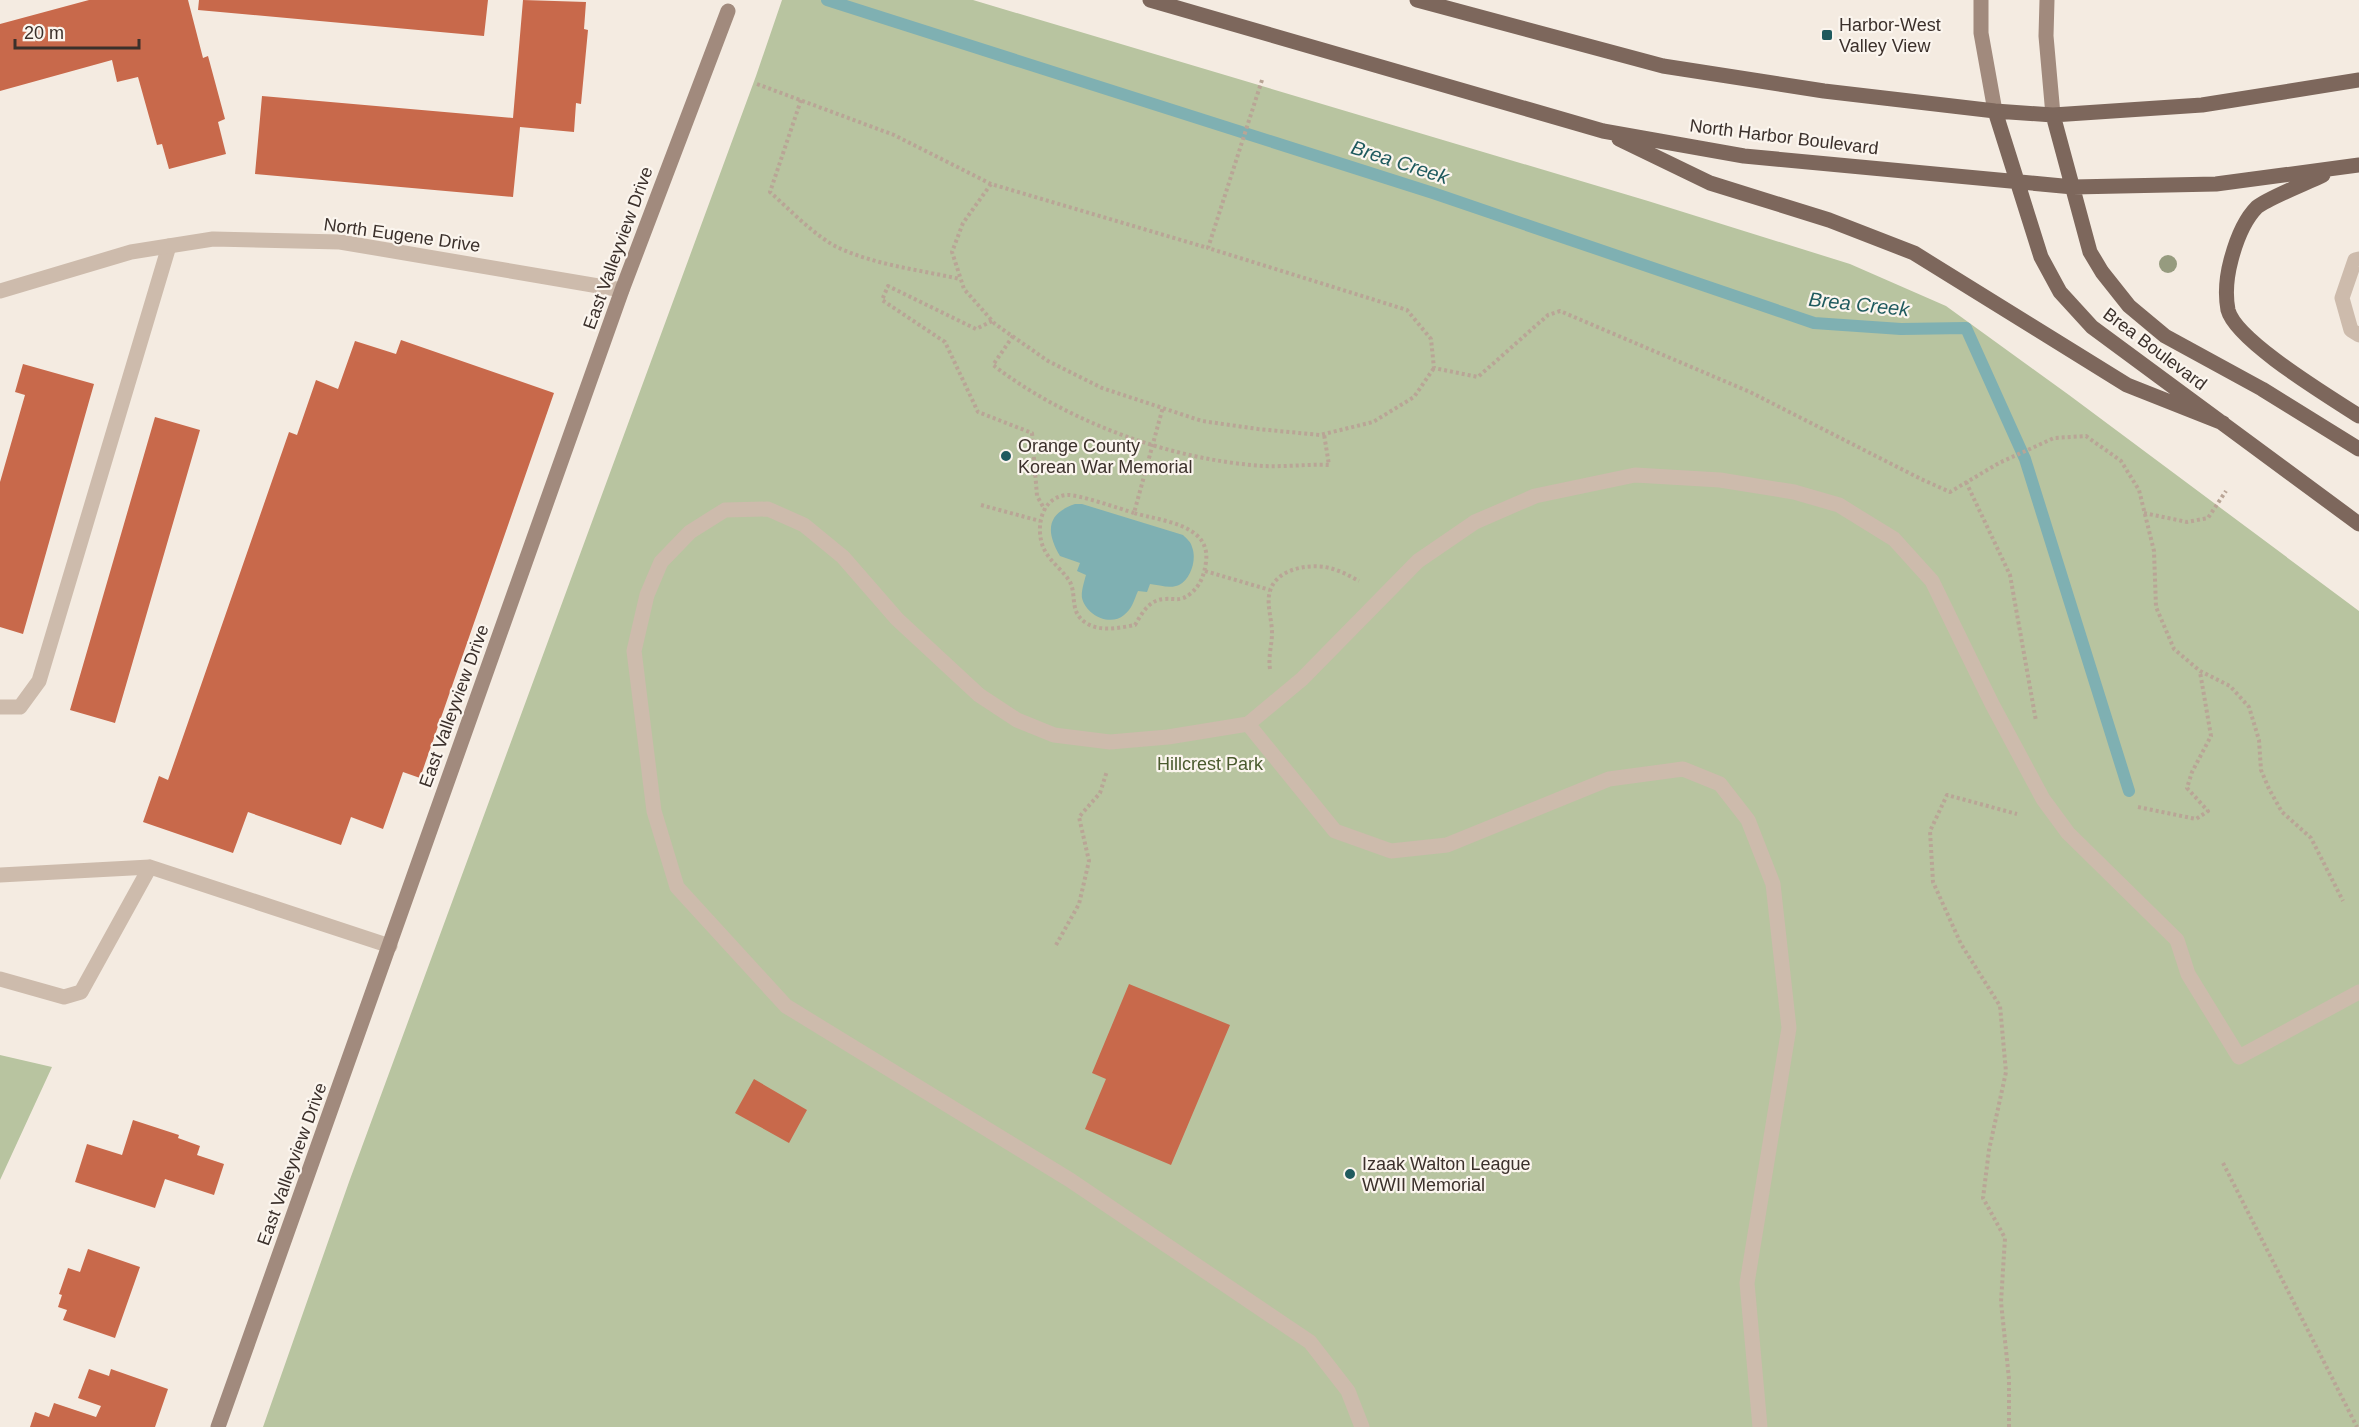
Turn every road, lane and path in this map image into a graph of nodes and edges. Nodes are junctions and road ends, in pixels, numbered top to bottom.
1 (1150, 0) edge
2 (1417, 0) edge
3 (1981, 0) edge
4 (2047, 0) edge
5 (730, 6) edge
6 (1262, 80) dead end
7 (2359, 80) edge
8 (757, 84) dead end
9 (801, 100) junction
10 (1995, 111) junction
11 (2053, 116) junction
12 (1603, 131) junction
13 (2359, 165) edge
14 (2337, 169) junction
15 (2017, 182) junction
16 (991, 184) junction
17 (2073, 187) junction
18 (170, 246) junction
19 (1208, 248) junction
20 (2359, 259) edge
21 (960, 279) junction
22 (622, 290) junction
23 (0, 291) edge
24 (992, 321) junction
25 (2359, 335) edge
26 (1012, 336) junction
27 (1434, 368) junction
28 (1163, 407) junction
29 (2359, 416) edge
30 (2223, 423) junction
31 (1324, 434) junction
32 (1152, 444) junction
33 (2359, 449) edge
34 (1966, 482) junction
35 (2226, 491) dead end
36 (981, 505) dead end
37 (1045, 510) junction
38 (1134, 513) junction
39 (2144, 513) junction
40 (1040, 521) junction
41 (2359, 524) edge
42 (1205, 571) junction
43 (1270, 590) junction
44 (1385, 596) junction
45 (2200, 671) junction
46 (1280, 698) junction
47 (0, 707) edge
48 (1248, 724) junction
49 (2037, 728) dead end
50 (1110, 742) junction
51 (2043, 799) junction
52 (2138, 807) dead end
53 (150, 867) junction
54 (0, 875) edge
55 (2343, 901) dead end
56 (1056, 945) dead end
57 (390, 946) junction
58 (0, 979) edge
59 (2359, 992) edge
60 (2223, 1163) dead end
61 (218, 1427) edge
62 (1362, 1427) edge
63 (1760, 1427) edge
64 (2009, 1427) edge
65 (2357, 1427) edge

1 - 12 main road, North Harbor Boulevard
2 - 10 main road
3 - 10 street
4 - 11 street
5 - 22 street, East Valleyview Drive
6 - 19 path
7 - 11 main road
8 - 9 path
9 - 16 path
9 - 21 path
10 - 11 main road
10 - 15 main road, Brea Boulevard
11 - 17 main road, Brea Boulevard
12 - 15 main road, North Harbor Boulevard
12 - 30 main road
13 - 14 main road, North Harbor Boulevard
14 - 17 main road, North Harbor Boulevard
14 - 29 main road
15 - 17 main road, North Harbor Boulevard
15 - 30 main road, Brea Boulevard
16 - 19 path
16 - 21 path
17 - 33 main road, Brea Boulevard
18 - 22 street, North Eugene Drive
18 - 23 street, North Eugene Drive
18 - 47 street
19 - 27 path
20 - 25 street
21 - 24 path
22 - 57 street, East Valleyview Drive
24 - 26 path
24 - 37 path
26 - 28 path
26 - 32 path
27 - 31 path
27 - 34 path
28 - 31 path
28 - 32 path
30 - 41 main road, Brea Boulevard
31 - 32 path
32 - 38 path
34 - 39 path
34 - 49 path
35 - 39 path
36 - 40 path
37 - 38 path
37 - 40 path
38 - 42 path
39 - 45 path
40 - 42 path
42 - 43 path
43 - 44 path
43 - 46 path
44 - 46 street
44 - 51 street
45 - 52 path
45 - 55 path
46 - 48 street
48 - 50 street
48 - 63 street
50 - 56 path
50 - 62 street
51 - 59 street
51 - 64 path
53 - 54 street
53 - 57 street
53 - 58 street
57 - 61 street, East Valleyview Drive
60 - 65 path

